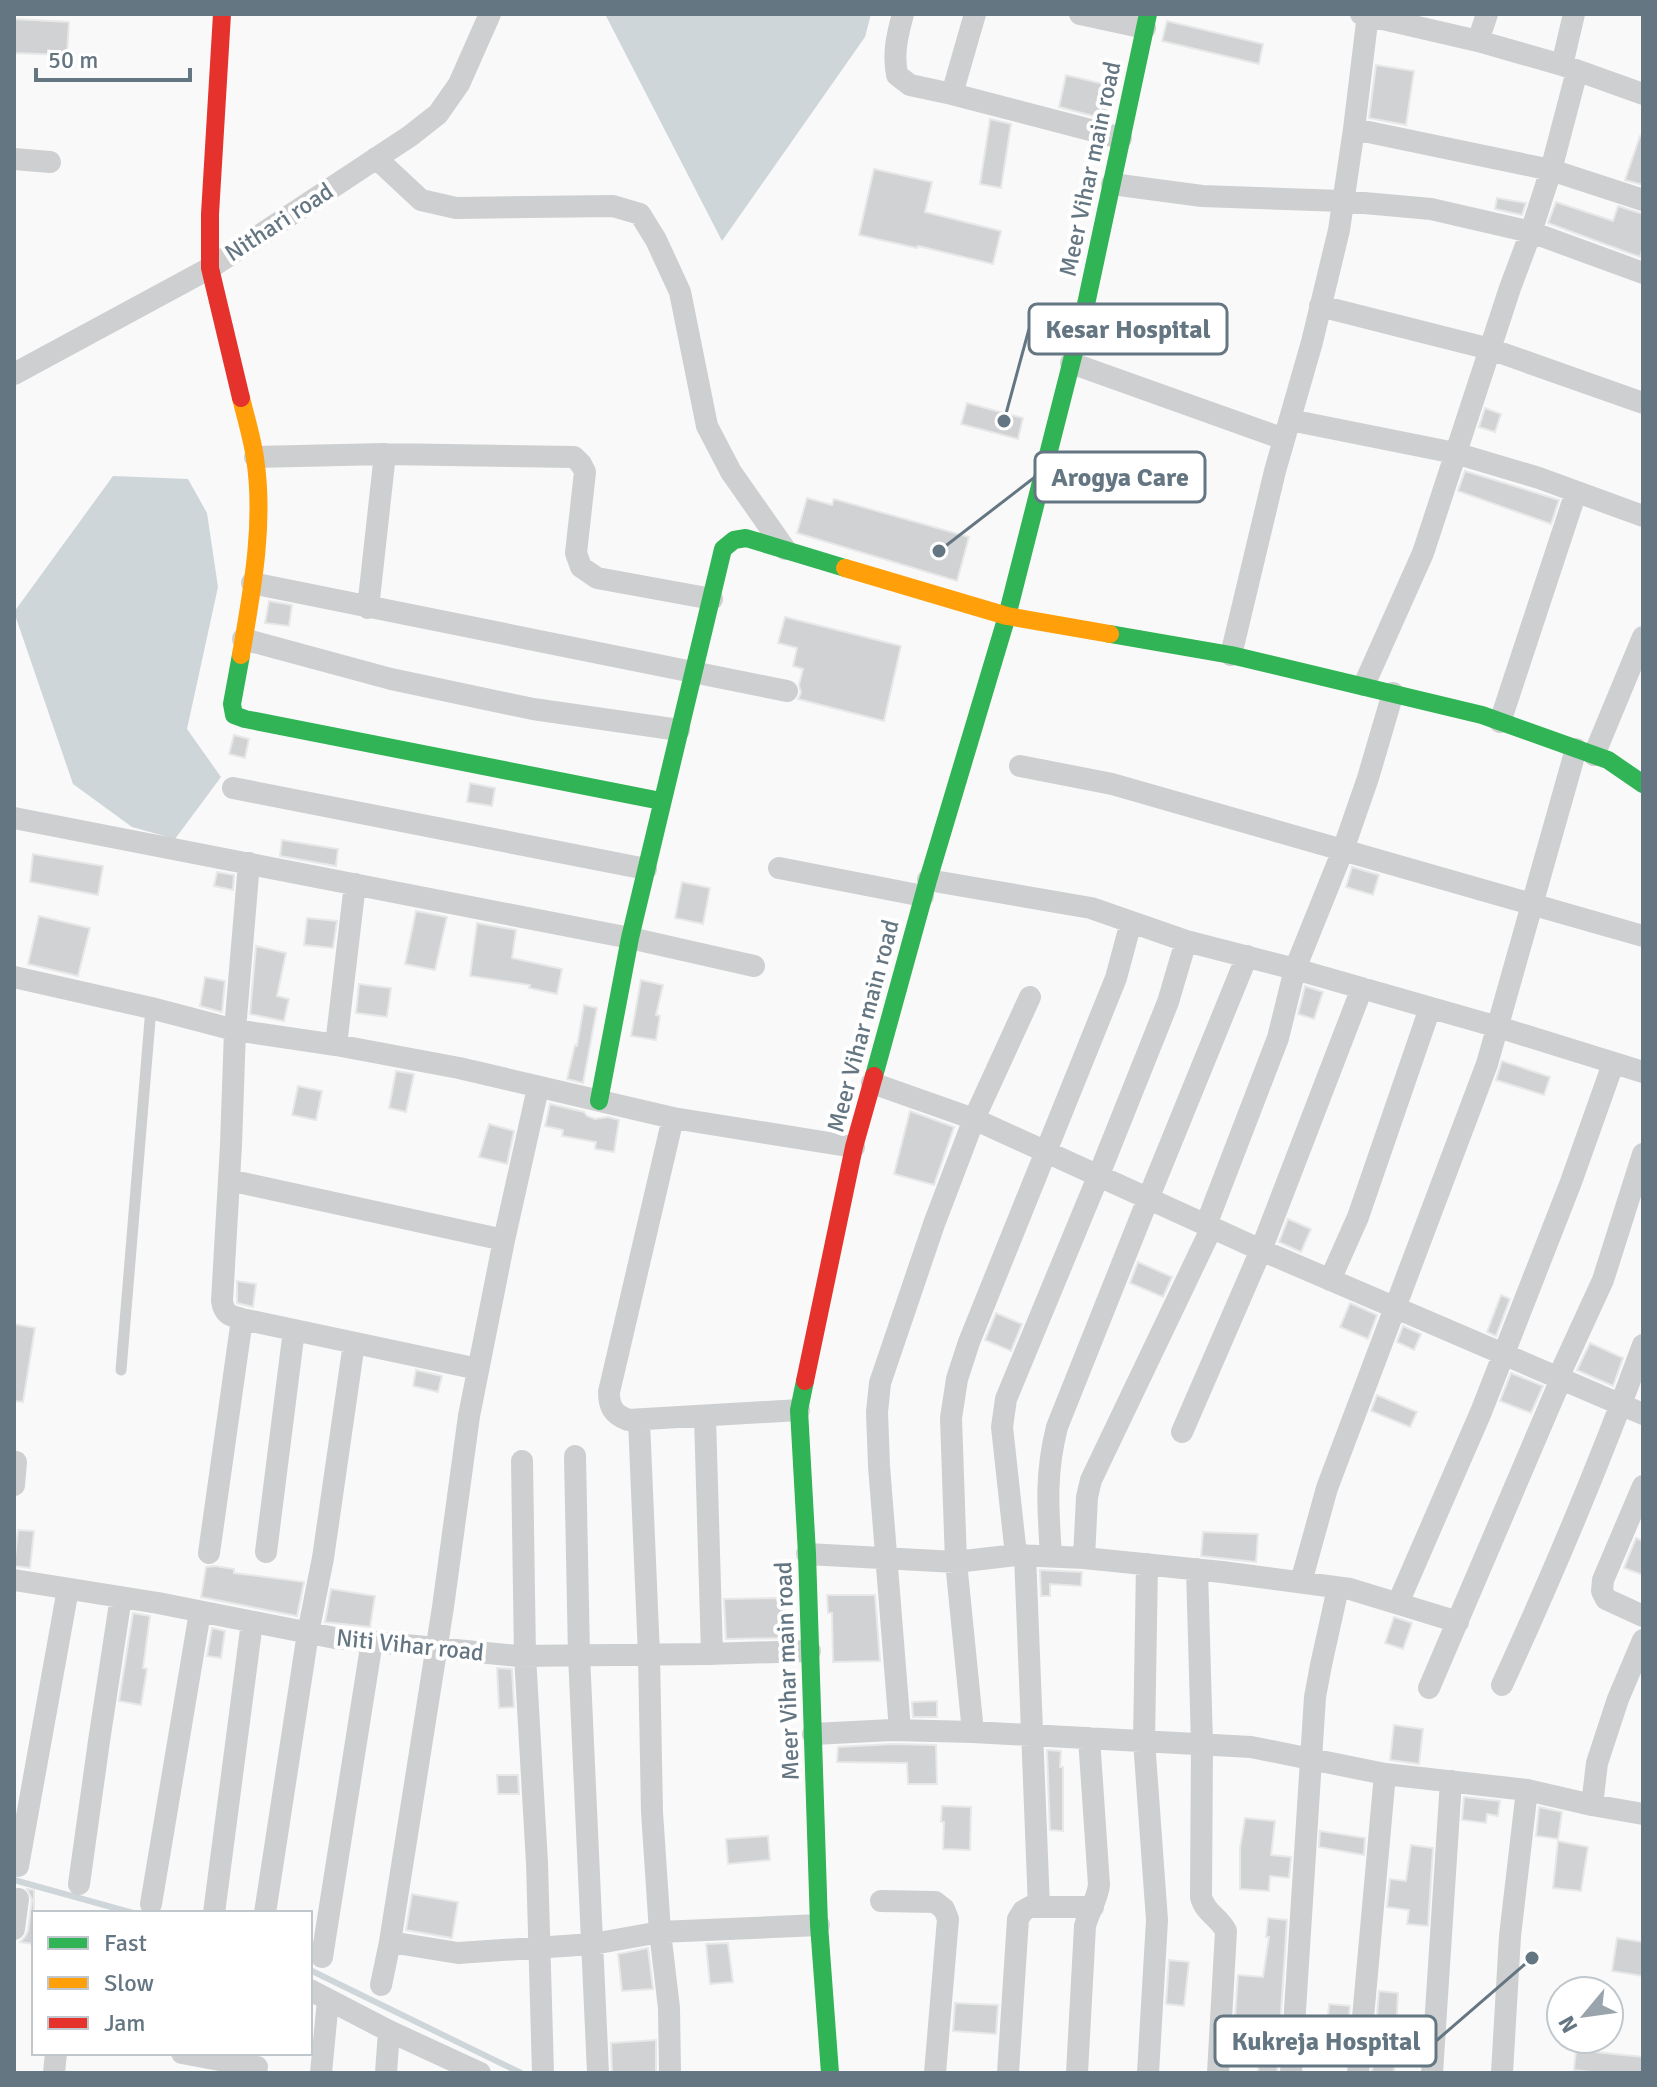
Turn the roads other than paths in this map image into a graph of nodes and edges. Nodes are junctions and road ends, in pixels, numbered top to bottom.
1 (222, 14) edge
2 (490, 14) edge
3 (903, 14) edge
4 (975, 14) edge
5 (1080, 14) edge
6 (1487, 14) edge
7 (1574, 14) edge
8 (1366, 15) edge
9 (1146, 21) edge
10 (1478, 41) junction
11 (1569, 68) junction
12 (952, 94) junction
13 (1643, 94) edge
14 (1354, 129) junction
15 (1121, 138) junction
16 (376, 158) junction
17 (14, 159) edge
18 (50, 162) dead end
19 (1551, 170) junction
20 (1112, 184) junction
21 (1643, 200) edge
22 (1342, 201) junction
23 (1531, 232) junction
24 (210, 268) junction
25 (1643, 273) edge
26 (1320, 306) junction
27 (1490, 349) junction
28 (1071, 363) junction
29 (14, 374) edge
30 (1643, 403) edge
31 (1287, 430) junction
32 (1455, 453) junction
33 (385, 454) junction
34 (255, 457) junction
35 (1576, 492) junction
36 (1643, 516) edge
37 (785, 549) junction
38 (252, 583) junction
39 (712, 599) junction
40 (368, 608) junction
41 (1007, 616) junction
42 (1643, 637) edge
43 (243, 639) junction
44 (1231, 655) junction
45 (692, 673) junction
46 (1364, 685) junction
47 (787, 691) dead end
48 (1393, 693) junction
49 (1500, 722) junction
50 (679, 730) junction
51 (1585, 752) junction
52 (1020, 766) dead end
53 (1643, 784) edge
54 (233, 788) dead end
55 (661, 801) junction
56 (14, 818) edge
57 (1343, 850) junction
58 (249, 863) junction
59 (779, 868) dead end
60 (646, 869) junction
61 (355, 884) junction
62 (925, 888) junction
63 (1532, 905) junction
64 (1131, 922) junction
65 (1643, 936) edge
66 (630, 938) junction
67 (1186, 941) junction
68 (1247, 956) junction
69 (754, 966) dead end
70 (1295, 969) junction
71 (14, 977) edge
72 (1362, 988) junction
73 (1030, 997) dead end
74 (151, 1008) junction
75 (1430, 1008) junction
76 (1498, 1027) junction
77 (235, 1030) junction
78 (336, 1045) junction
79 (1613, 1064) junction
80 (1643, 1072) edge
81 (872, 1083) junction
82 (538, 1088) junction
83 (599, 1101) junction
84 (673, 1118) junction
85 (974, 1119) junction
86 (854, 1147) junction
87 (1046, 1152) junction
88 (1643, 1154) edge
89 (1098, 1177) junction
90 (229, 1180) junction
91 (1148, 1199) junction
92 (1209, 1226) junction
93 (504, 1240) junction
94 (1261, 1250) junction
95 (1330, 1280) junction
96 (1396, 1309) junction
97 (242, 1319) junction
98 (294, 1330) junction
99 (354, 1343) junction
100 (1643, 1345) edge
101 (1503, 1354) junction
102 (478, 1369) junction
103 (121, 1370) dead end
104 (1559, 1378) junction
105 (1621, 1405) junction
106 (799, 1410) junction
107 (1643, 1414) edge
108 (705, 1417) junction
109 (639, 1421) junction
110 (1182, 1432) dead end
111 (575, 1456) dead end
112 (522, 1461) dead end
113 (16, 1462) dead end
114 (14, 1485) edge
115 (1643, 1486) edge
116 (266, 1552) dead end
117 (209, 1553) dead end
118 (807, 1554) junction
119 (1020, 1555) junction
120 (1051, 1556) junction
121 (887, 1557) junction
122 (1084, 1558) junction
123 (956, 1562) junction
124 (1147, 1564) junction
125 (1197, 1569) junction
126 (14, 1580) edge
127 (1301, 1582) junction
128 (1338, 1588) junction
129 (68, 1589) junction
130 (121, 1597) junction
131 (1398, 1603) junction
132 (200, 1612) junction
133 (1643, 1616) edge
134 (252, 1622) junction
135 (1458, 1622) junction
136 (308, 1633) junction
137 (1643, 1640) edge
138 (372, 1641) junction
139 (436, 1648) junction
140 (810, 1651) junction
141 (712, 1654) junction
142 (579, 1655) junction
143 (649, 1655) junction
144 (525, 1656) junction
145 (1502, 1685) dead end
146 (1429, 1688) dead end
147 (900, 1730) junction
148 (973, 1732) junction
149 (813, 1734) junction
150 (1032, 1735) junction
151 (1089, 1738) junction
152 (1144, 1741) junction
153 (1202, 1744) junction
154 (1311, 1759) junction
155 (1385, 1774) junction
156 (1451, 1781) junction
157 (1527, 1790) junction
158 (1592, 1805) junction
159 (1643, 1814) edge
160 (18, 1866) dead end
161 (79, 1884) dead end
162 (18, 1899) dead end
163 (881, 1901) dead end
164 (151, 1904) dead end
165 (1039, 1907) junction
166 (1093, 1907) junction
167 (214, 1911) edge
168 (265, 1911) edge
169 (819, 1925) junction
170 (14, 1929) edge
171 (660, 1932) junction
172 (390, 1942) junction
173 (593, 1944) junction
174 (540, 1947) junction
175 (322, 1957) dead end
176 (381, 1985) dead end
177 (319, 1995) edge
178 (389, 2031) junction
179 (196, 2055) edge
180 (257, 2064) edge
181 (466, 2070) edge
182 (321, 2073) edge
183 (386, 2073) edge
184 (543, 2073) edge
185 (598, 2073) edge
186 (670, 2073) edge
187 (830, 2073) edge
188 (935, 2073) edge
189 (1008, 2073) edge
190 (1077, 2073) edge
191 (1148, 2073) edge
192 (1218, 2073) edge
193 (1291, 2073) edge
194 (1358, 2073) edge
195 (1432, 2073) edge
196 (1502, 2073) edge

1 - 24 street
2 - 16 street, Nithari road
3 - 12 street
4 - 12 street
5 - 9 street
6 - 10 street
7 - 11 street
8 - 10 street
8 - 14 street
9 - 15 street, Meer Vihar main road
10 - 11 street
11 - 13 street
11 - 19 street
12 - 15 street
14 - 19 street
14 - 22 street
15 - 20 street, Meer Vihar main road
16 - 24 street, Nithari road
16 - 37 street
17 - 18 street
19 - 21 street
19 - 23 street
20 - 22 street
20 - 28 street, Meer Vihar main road
22 - 23 street
22 - 26 street
23 - 25 street
23 - 27 street
24 - 29 street, Nithari road
24 - 34 street
26 - 27 street
26 - 31 street
27 - 30 street
27 - 32 street
28 - 31 street
28 - 41 street, Meer Vihar main road
31 - 32 street
31 - 44 street
32 - 35 street
32 - 46 street
33 - 34 street
33 - 39 street
33 - 40 street
34 - 38 street
35 - 36 street
35 - 49 street
37 - 39 street
37 - 41 street
38 - 40 street
38 - 43 street
39 - 45 street
40 - 45 street
41 - 44 street
41 - 62 street, Meer Vihar main road
42 - 51 street
43 - 50 street
43 - 55 street
44 - 46 street
45 - 47 street
45 - 50 street
46 - 48 street
48 - 49 street
48 - 57 street
49 - 51 street
50 - 55 street
51 - 53 street
51 - 63 street
52 - 57 street
54 - 60 street
55 - 60 street
56 - 58 street
57 - 63 street
57 - 70 street
58 - 61 street
58 - 77 street
59 - 62 street
60 - 66 street
61 - 66 street
61 - 78 street
62 - 64 street
62 - 81 street, Meer Vihar main road
63 - 65 street
63 - 76 street
64 - 67 street
64 - 87 street
66 - 69 street
66 - 83 street
67 - 68 street
67 - 89 street
68 - 70 street
68 - 91 street
70 - 72 street
70 - 92 street
71 - 74 street
72 - 75 street
72 - 94 street
73 - 85 street
74 - 77 street
74 - 103 lane
75 - 76 street
75 - 95 street
76 - 79 street
76 - 96 street
77 - 78 street
77 - 90 street
78 - 82 street
79 - 80 street
79 - 101 street
81 - 85 street
81 - 86 street, Meer Vihar main road
82 - 83 street
82 - 93 street
83 - 84 street
84 - 86 street
84 - 109 street
85 - 87 street
85 - 121 street
86 - 106 street, Meer Vihar main road
87 - 89 street
87 - 123 street
88 - 104 street
89 - 91 street
89 - 119 street
90 - 93 street
90 - 97 street
91 - 92 street
91 - 120 street
92 - 94 street
92 - 122 street
93 - 102 street
94 - 95 street
94 - 110 street
95 - 96 street
96 - 101 street
96 - 127 street
97 - 98 street
97 - 117 street
98 - 99 street
98 - 116 street
99 - 102 street
99 - 136 street
100 - 105 street
101 - 104 street
101 - 131 street
102 - 139 street
104 - 105 street
104 - 135 street
105 - 107 street
105 - 145 street
106 - 108 street
106 - 118 street, Meer Vihar main road
108 - 109 street
108 - 141 street
109 - 143 street
111 - 142 street
112 - 144 street
113 - 114 street
115 - 133 street
118 - 121 street
118 - 140 street, Meer Vihar main road
119 - 120 street
119 - 123 street
119 - 150 street
120 - 122 street
121 - 123 street
121 - 147 street
122 - 124 street
123 - 148 street
124 - 125 street
124 - 152 street
125 - 127 street
125 - 153 street
126 - 129 street, Niti Vihar road
127 - 128 street
128 - 131 street
128 - 154 street
129 - 130 street, Niti Vihar road
129 - 160 street
130 - 132 street, Niti Vihar road
130 - 161 street
131 - 135 street
132 - 134 street, Niti Vihar road
132 - 164 street
134 - 136 street, Niti Vihar road
134 - 167 street
135 - 146 street
136 - 138 street, Niti Vihar road
136 - 168 street
137 - 158 street
138 - 139 street, Niti Vihar road
138 - 175 street
139 - 144 street, Niti Vihar road
139 - 172 street
140 - 141 street, Niti Vihar road
140 - 149 street, Meer Vihar main road
141 - 143 street, Niti Vihar road
142 - 143 street, Niti Vihar road
142 - 144 street, Niti Vihar road
142 - 173 street
143 - 171 street
144 - 174 street
147 - 148 street
147 - 149 street
148 - 150 street
149 - 169 street, Meer Vihar main road
150 - 151 street
150 - 165 street
151 - 152 street
151 - 166 street
152 - 153 street
152 - 191 street
153 - 154 street
153 - 192 street
154 - 155 street
154 - 193 street
155 - 156 street
155 - 194 street
156 - 157 street
156 - 195 street
157 - 158 street
157 - 196 street
158 - 159 street
162 - 170 street
163 - 188 street
165 - 166 street
165 - 189 street
166 - 190 street
169 - 171 street
169 - 187 street, Meer Vihar main road
171 - 173 street
171 - 186 street
172 - 174 street
172 - 176 street
173 - 174 street
173 - 185 street
174 - 184 street
177 - 178 street
177 - 182 street
178 - 181 street
178 - 183 street
179 - 180 street

